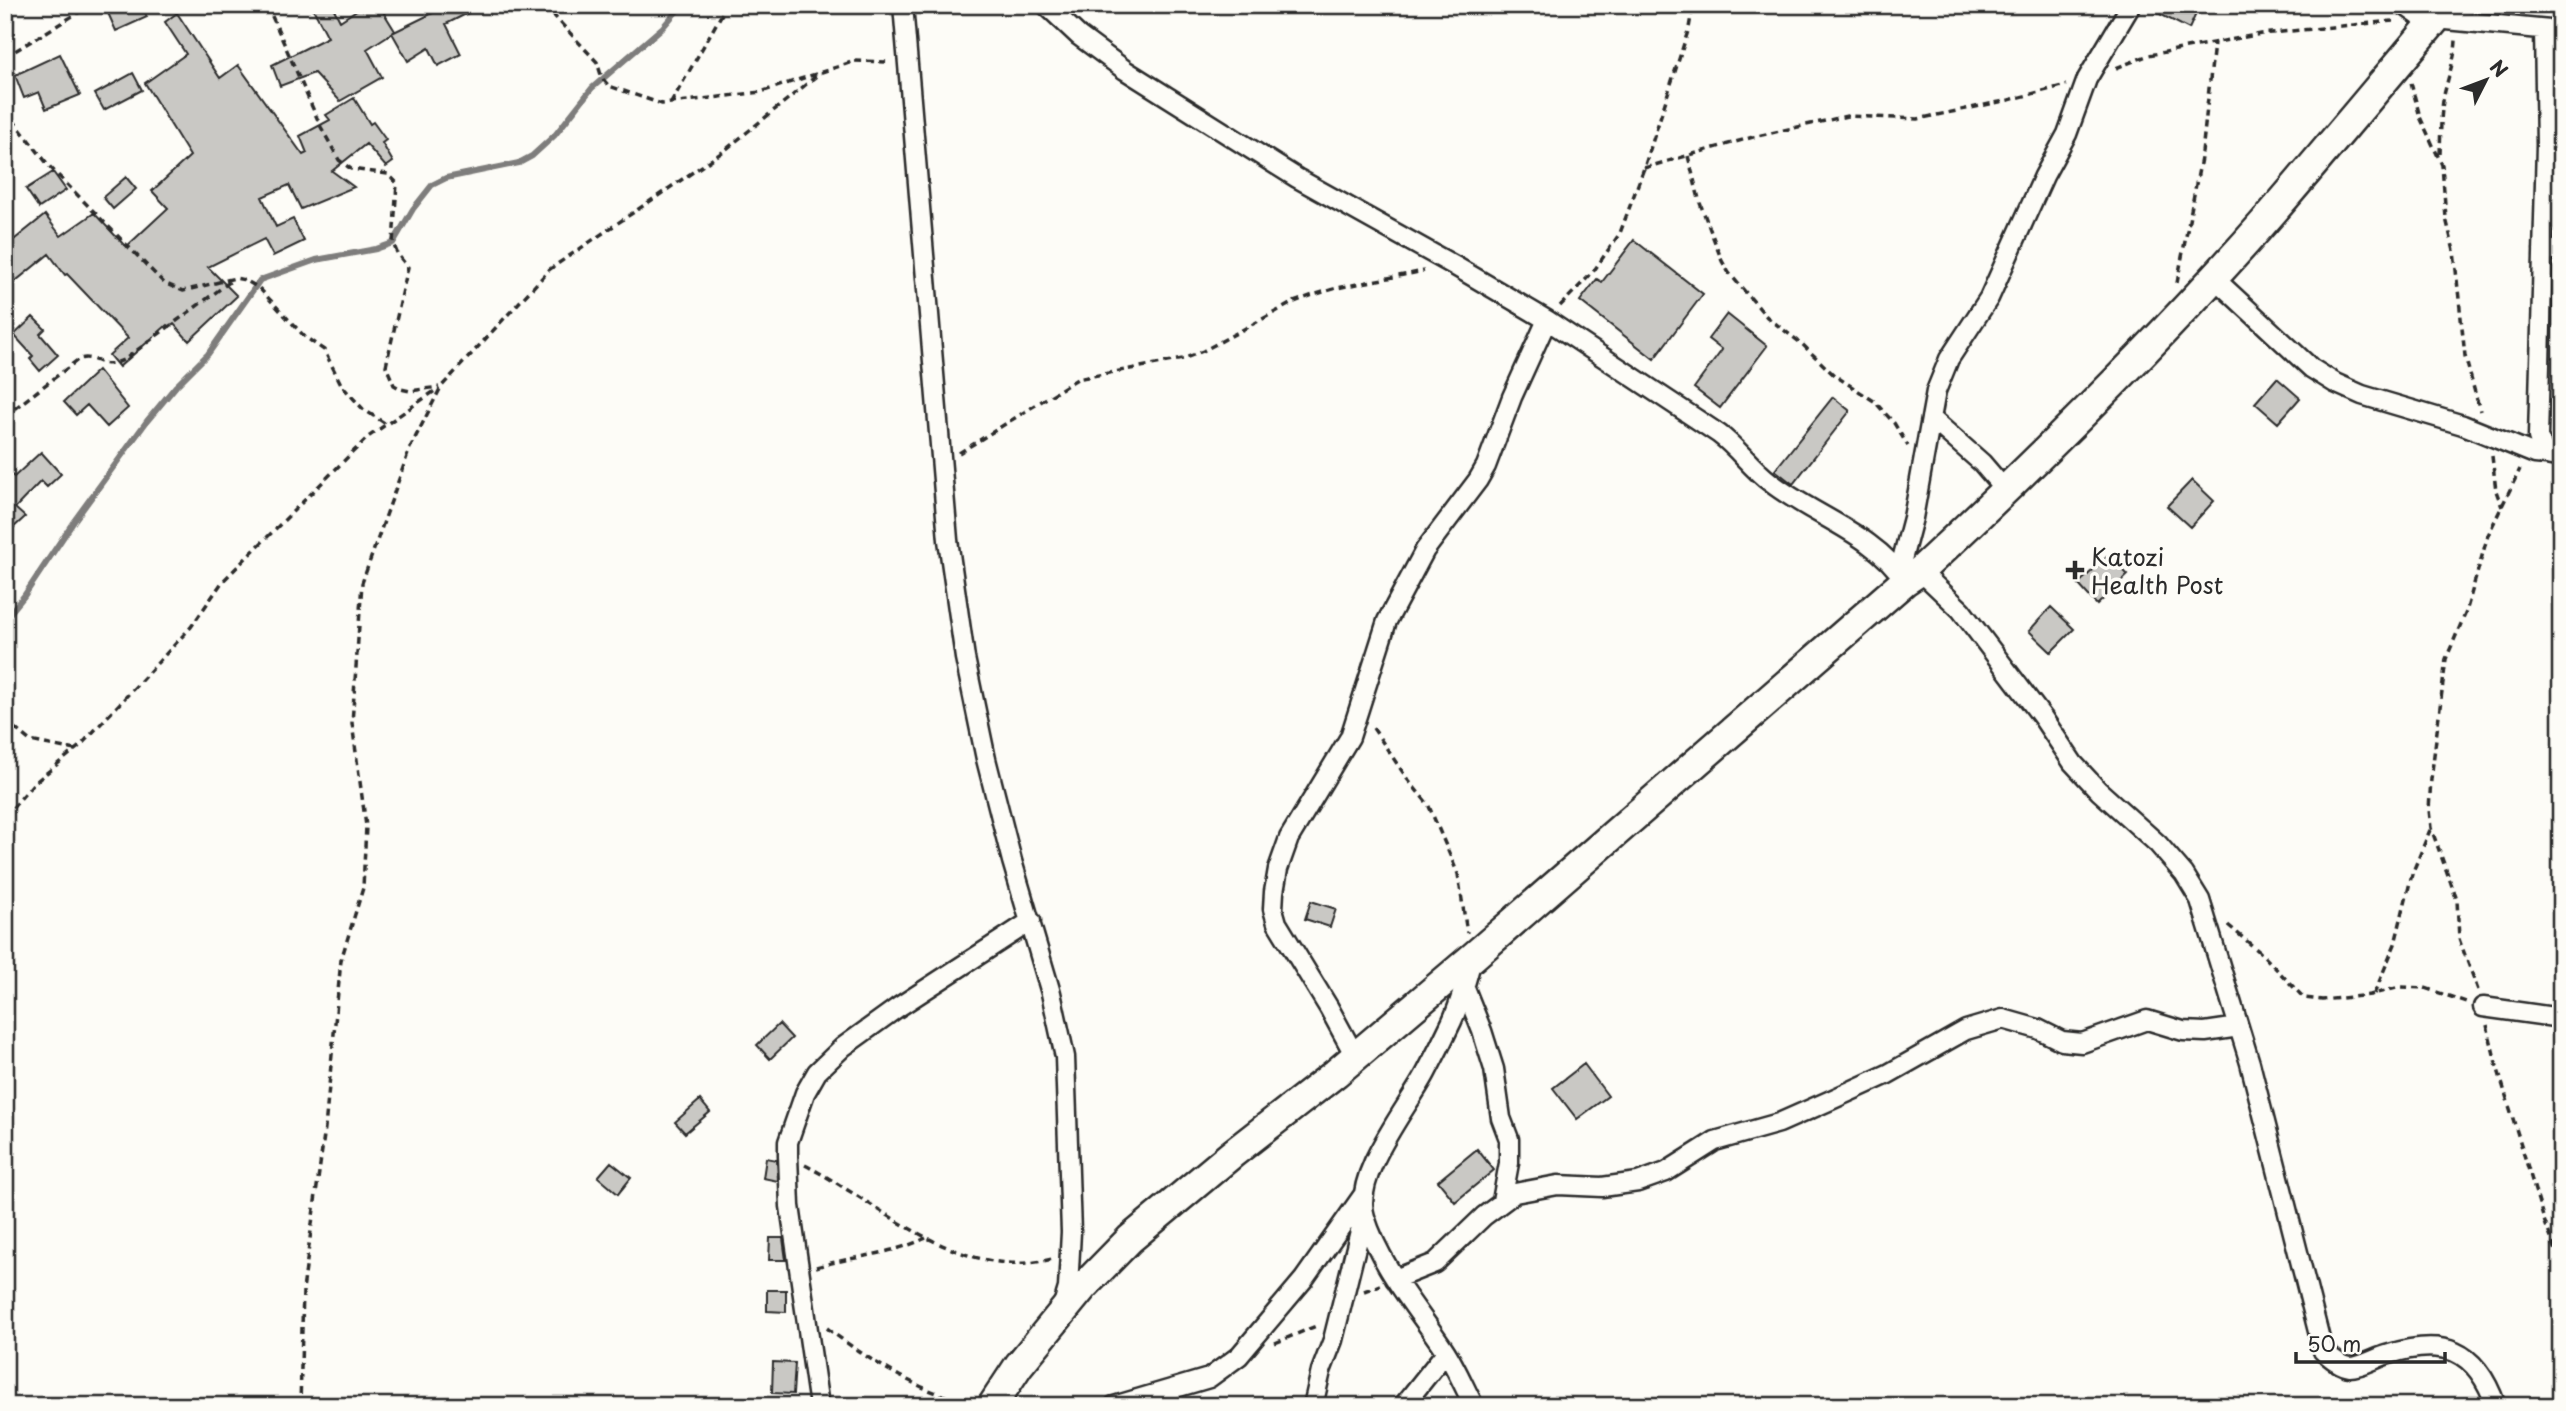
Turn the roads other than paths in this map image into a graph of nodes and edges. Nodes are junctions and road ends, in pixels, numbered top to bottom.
1 (903, 5) edge
2 (1046, 5) edge
3 (2131, 5) edge
4 (2404, 5) edge
5 (2440, 16) edge
6 (2552, 31) edge
7 (2552, 250) edge
8 (2213, 277) junction
9 (1547, 320) junction
10 (1931, 418) junction
11 (2554, 456) edge
12 (2006, 491) junction
13 (1908, 574) junction
14 (1031, 921) junction
15 (1474, 956) junction
16 (1464, 986) junction
17 (2483, 1007) road end
18 (2561, 1018) edge
19 (2239, 1027) junction
20 (1355, 1055) junction
21 (1364, 1195) junction
22 (1502, 1200) junction
23 (1364, 1214) junction
24 (1395, 1279) junction
25 (1060, 1318) junction
26 (1446, 1352) junction
27 (1124, 1405) edge
28 (819, 1406) edge
29 (992, 1406) edge
30 (1313, 1406) edge
31 (1403, 1406) edge
32 (1474, 1406) edge
33 (2496, 1406) edge

1 - 14 street
2 - 9 street
3 - 10 street
4 - 5 street
5 - 6 street
5 - 8 main road
6 - 7 street
7 - 11 street
8 - 11 street
8 - 12 main road
9 - 13 street
9 - 20 street
10 - 12 street
10 - 13 street
12 - 13 main road
13 - 15 main road
13 - 19 street
14 - 25 street
14 - 28 street
15 - 16 street
15 - 20 main road
16 - 21 street
16 - 22 street
17 - 18 street
19 - 22 street
19 - 33 street
20 - 25 main road
21 - 23 street
21 - 27 street
22 - 24 street
23 - 24 street
23 - 30 street
24 - 26 street
25 - 29 main road
26 - 31 street
26 - 32 street

